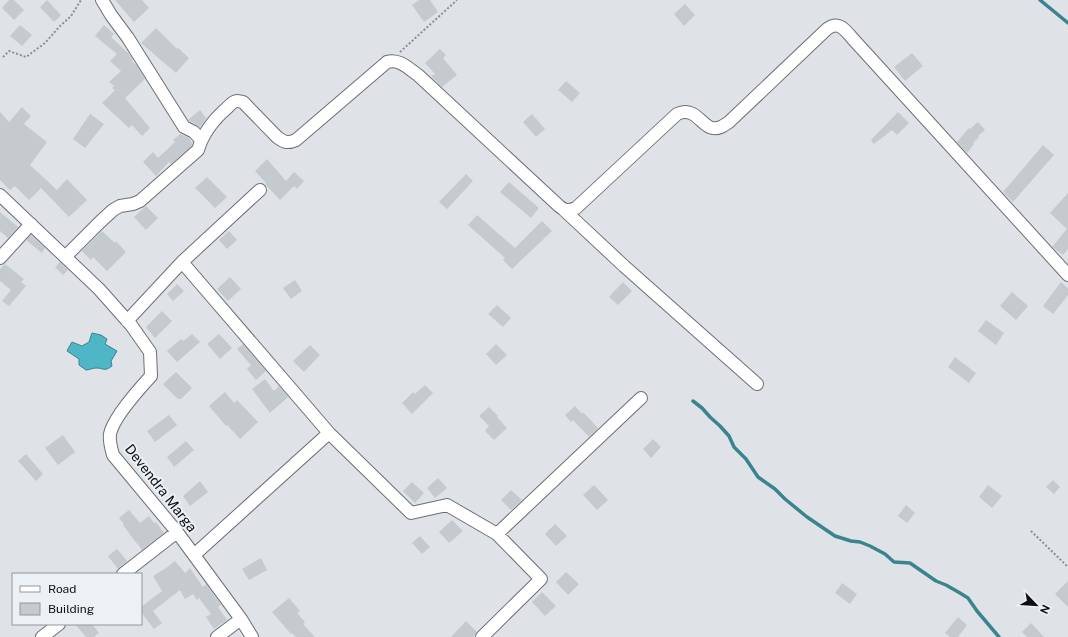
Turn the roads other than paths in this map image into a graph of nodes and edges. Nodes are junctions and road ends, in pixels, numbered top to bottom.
1 (102, 0) edge
2 (201, 140) junction
3 (260, 190) dead end
4 (0, 195) edge
5 (564, 210) junction
6 (31, 224) junction
7 (65, 257) junction
8 (0, 258) edge
9 (182, 262) junction
10 (1068, 275) edge
11 (127, 321) junction
12 (757, 384) dead end
13 (641, 398) dead end
14 (329, 433) junction
15 (177, 532) junction
16 (497, 534) junction
17 (194, 555) junction
18 (123, 573) edge
19 (241, 619) junction
20 (58, 625) edge
21 (42, 637) edge
22 (217, 637) edge
23 (252, 637) edge
24 (482, 637) edge

1 - 2 street
2 - 5 street
2 - 7 street
3 - 9 street
4 - 6 street, Devendra Marga
5 - 10 street
5 - 12 street
6 - 7 street, Devendra Marga
6 - 8 street
7 - 11 street, Devendra Marga
9 - 11 street
9 - 14 street
11 - 15 street, Devendra Marga
13 - 16 street
14 - 16 street
14 - 17 street
15 - 17 street, Devendra Marga
15 - 18 street
16 - 24 street
17 - 19 street, Devendra Marga
19 - 22 street
19 - 23 street, Devendra Marga
20 - 21 street

